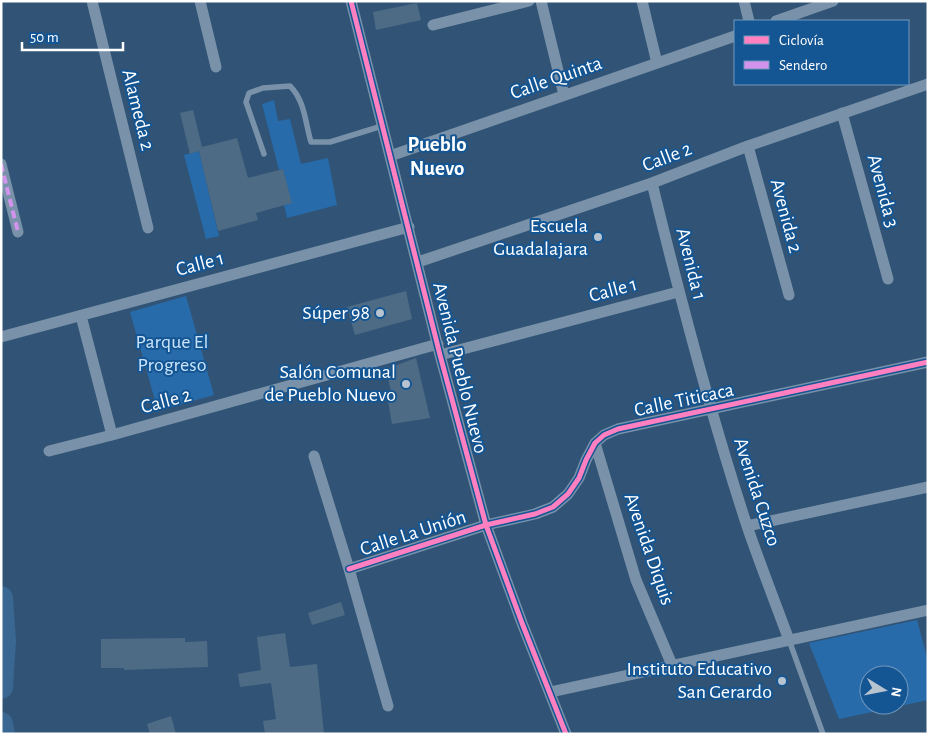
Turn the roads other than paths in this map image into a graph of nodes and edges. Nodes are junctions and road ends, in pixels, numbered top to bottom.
1 (92, 1) edge
2 (200, 1) edge
3 (351, 1) edge
4 (529, 1) edge
5 (541, 1) edge
6 (642, 1) edge
7 (744, 1) edge
8 (833, 1) edge
9 (749, 20) edge
10 (779, 20) edge
11 (433, 25) dead end
12 (734, 36) edge
13 (657, 63) junction
14 (216, 67) dead end
15 (928, 84) edge
16 (564, 95) junction
17 (842, 113) junction
18 (382, 126) junction
19 (748, 146) junction
20 (264, 154) dead end
21 (390, 156) junction
22 (1, 164) edge
23 (652, 183) junction
24 (5, 198) edge
25 (408, 227) junction
26 (148, 228) dead end
27 (18, 232) dead end
28 (418, 262) junction
29 (888, 279) dead end
30 (678, 292) junction
31 (789, 295) dead end
32 (81, 316) junction
33 (1, 336) edge
34 (439, 349) junction
35 (696, 353) joint
36 (928, 362) edge
37 (712, 410) junction
38 (112, 435) junction
39 (595, 442) junction
40 (48, 450) dead end
41 (314, 456) dead end
42 (928, 487) edge
43 (486, 525) junction
44 (747, 526) junction
45 (349, 569) junction
46 (928, 610) edge
47 (789, 640) junction
48 (672, 665) junction
49 (550, 692) junction
50 (388, 706) dead end
51 (566, 734) edge
52 (823, 734) edge

1 - 26 street, Alameda 2
2 - 14 street
3 - 18 street, Avenida Pueblo Nuevo
4 - 11 street
5 - 16 street
6 - 13 street
7 - 9 street
8 - 10 street
12 - 13 street, Calle Quinta
13 - 16 street, Calle Quinta
15 - 17 street, Calle 2
16 - 21 street, Calle Quinta
17 - 19 street, Calle 2
17 - 29 street, Avenida 3
18 - 20 lane
18 - 21 street, Avenida Pueblo Nuevo
19 - 23 street, Calle 2
19 - 31 street, Avenida 2
21 - 25 street, Avenida Pueblo Nuevo
22 - 24 street
23 - 28 street, Calle 2
23 - 30 street, Avenida 1
24 - 27 street
25 - 28 street, Avenida Pueblo Nuevo
25 - 32 street, Calle 1
28 - 34 street, Avenida Pueblo Nuevo
30 - 34 street, Calle 1
30 - 35 street, Avenida 1
32 - 33 street, Calle 1
32 - 38 street
34 - 38 street, Calle 2
34 - 43 street, Avenida Pueblo Nuevo
35 - 37 street, Avenida Cuzco
36 - 37 street, Calle Titicaca
37 - 39 street, Calle Titicaca
37 - 44 street, Avenida Cuzco
38 - 40 street, Calle 2
39 - 43 street
39 - 48 street, Avenida Diquis
41 - 45 street
42 - 44 street
43 - 45 street, Calle La Unión
43 - 49 street, Avenida Pueblo Nuevo
44 - 47 street, Avenida Cuzco
45 - 50 street
46 - 47 street
47 - 48 street
47 - 52 lane
48 - 49 street
49 - 51 street, Avenida Pueblo Nuevo

